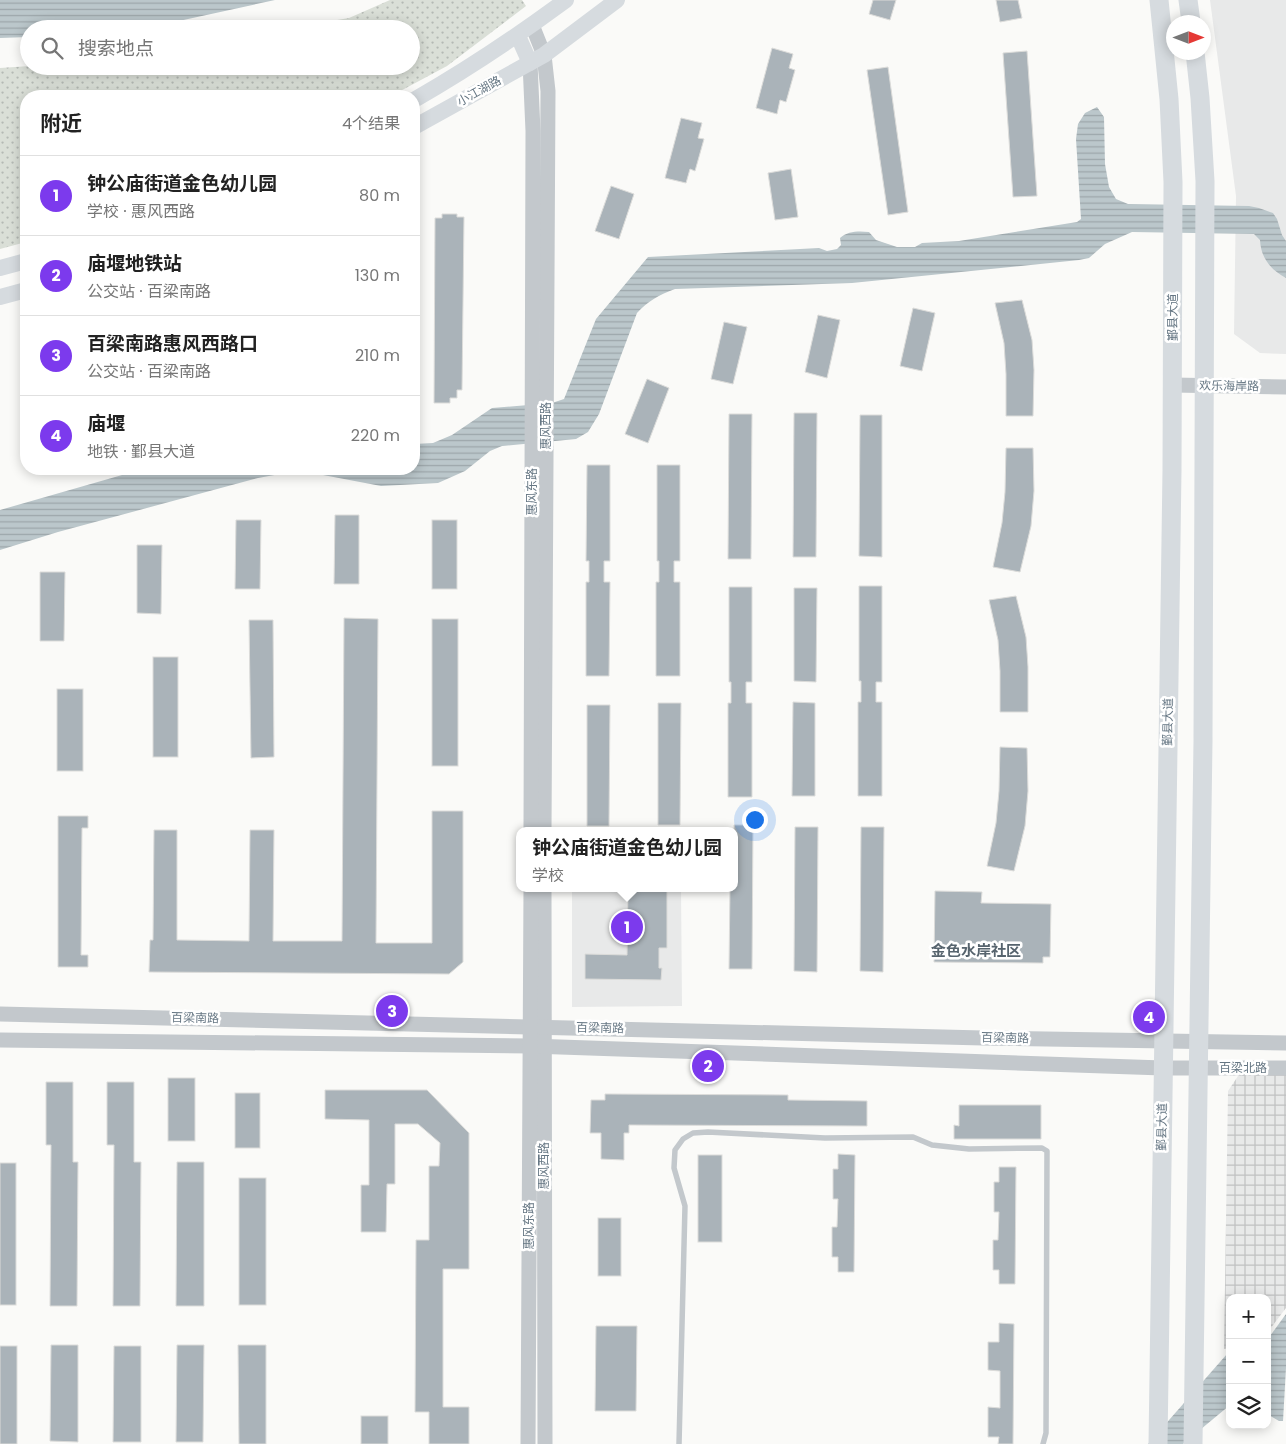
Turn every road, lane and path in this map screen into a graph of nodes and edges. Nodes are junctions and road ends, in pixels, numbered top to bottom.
1 (566, 0) edge
2 (616, 0) edge
3 (1159, 0) edge
4 (1188, 0) edge
5 (1190, 15) edge
6 (532, 25) junction
7 (518, 36) junction
8 (544, 55) junction
9 (1196, 60) edge
10 (530, 63) junction
11 (420, 97) edge
12 (420, 124) edge
13 (20, 263) edge
14 (0, 268) edge
15 (20, 292) edge
16 (0, 297) edge
17 (1172, 386) junction
18 (1204, 386) junction
19 (1286, 387) edge
20 (531, 827) edge
21 (544, 827) edge
22 (531, 892) edge
23 (544, 892) edge
24 (0, 1014) edge
25 (537, 1026) junction
26 (0, 1040) edge
27 (1163, 1042) junction
28 (1200, 1042) junction
29 (1286, 1043) edge
30 (538, 1046) junction
31 (1163, 1068) junction
32 (1200, 1068) junction
33 (1286, 1068) edge
34 (528, 1444) edge
35 (545, 1444) edge
36 (679, 1444) edge
37 (1044, 1444) edge
38 (1158, 1444) edge
39 (1194, 1444) edge

1 - 6 main road, 小江湖路
2 - 8 main road, 小江湖路
3 - 17 main road, 鄞县大道
4 - 5 main road
6 - 7 main road, 小江湖路
6 - 8 street, 惠风西路
7 - 10 main road
7 - 11 main road, 小江湖路
8 - 10 main road, 小江湖路
8 - 21 street, 惠风西路
9 - 18 main road
10 - 12 main road, 小江湖路
10 - 20 street, 惠风东路
13 - 14 main road
15 - 16 main road
17 - 18 street, 欢乐海岸路
17 - 27 main road, 鄞县大道
18 - 19 street, 欢乐海岸路
18 - 28 main road
22 - 25 street, 惠风东路
23 - 25 street
24 - 25 street, 百梁南路
25 - 27 street, 百梁南路
25 - 30 street, 惠风东路
26 - 30 street, 百梁南路
27 - 28 street, 百梁南路
27 - 31 main road, 鄞县大道
28 - 29 street, 百梁北路
28 - 32 main road
30 - 31 street, 百梁南路
30 - 34 street, 惠风东路
30 - 35 street, 惠风西路
31 - 32 street, 百梁南路
31 - 38 main road, 鄞县大道
32 - 33 street, 百梁北路
32 - 39 main road
36 - 37 lane

